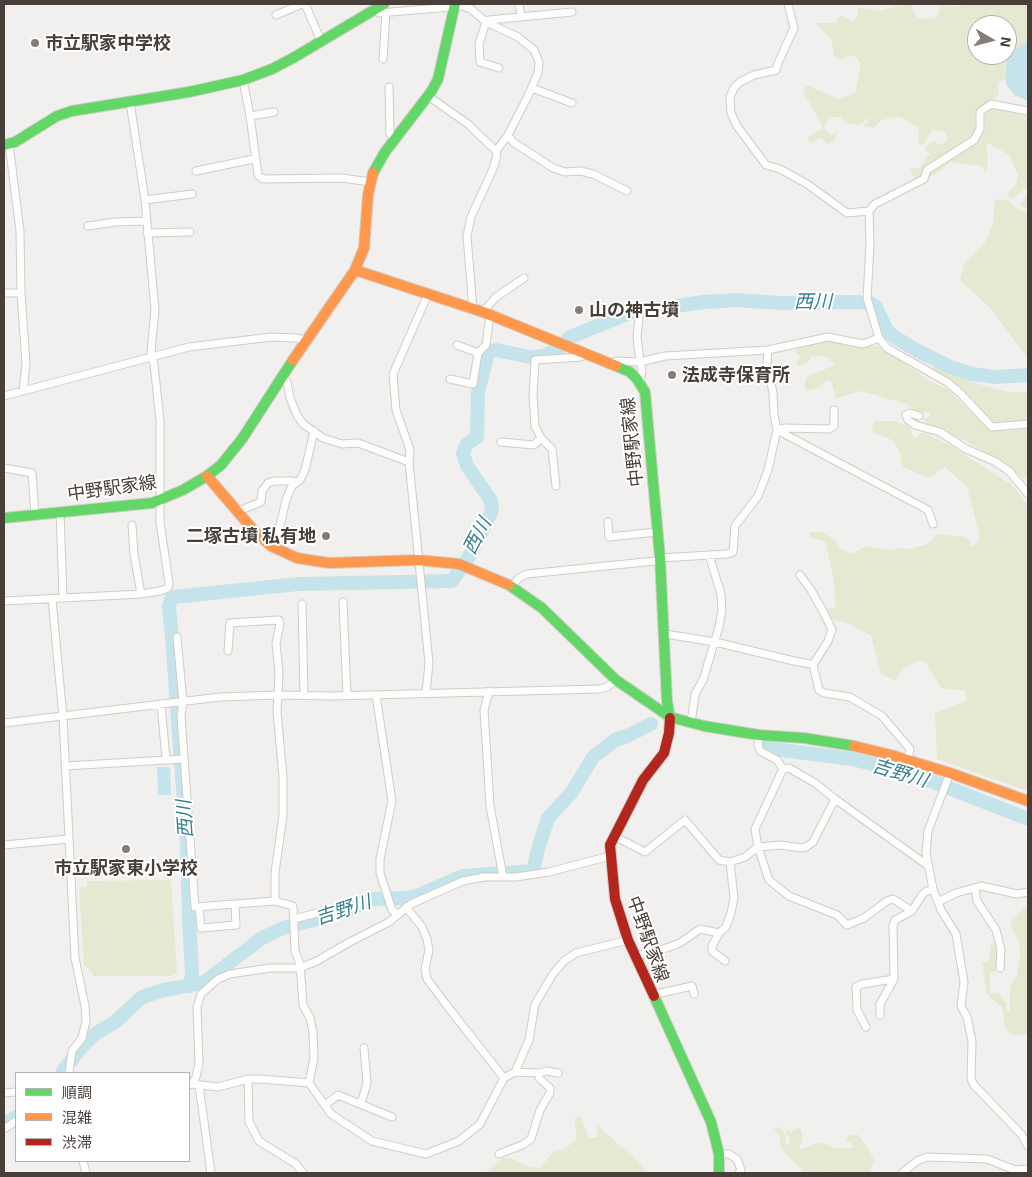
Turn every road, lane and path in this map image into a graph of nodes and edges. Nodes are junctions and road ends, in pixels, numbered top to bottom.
1 (303, 4) edge
2 (518, 4) edge
3 (788, 4) edge
4 (455, 6) edge
5 (382, 8) edge
6 (572, 12) dead end
7 (276, 15) dead end
8 (521, 16) junction
9 (486, 22) junction
10 (321, 41) junction
11 (384, 59) dead end
12 (499, 68) dead end
13 (244, 80) junction
14 (389, 87) dead end
15 (532, 88) junction
16 (428, 96) junction
17 (130, 102) junction
18 (572, 103) dead end
19 (1028, 111) edge
20 (274, 112) dead end
21 (250, 116) junction
22 (508, 135) junction
23 (394, 139) junction
24 (6, 144) edge
25 (496, 151) junction
26 (254, 159) junction
27 (196, 171) dead end
28 (370, 182) junction
29 (627, 191) dead end
30 (192, 194) dead end
31 (145, 200) junction
32 (869, 211) junction
33 (146, 221) junction
34 (88, 226) dead end
35 (190, 232) dead end
36 (147, 233) junction
37 (355, 270) junction
38 (524, 278) dead end
39 (4, 293) edge
40 (21, 293) junction
41 (428, 294) junction
42 (482, 312) junction
43 (639, 317) dead end
44 (879, 338) junction
45 (307, 340) junction
46 (458, 345) dead end
47 (768, 350) junction
48 (585, 352) junction
49 (478, 353) junction
50 (152, 356) junction
51 (640, 362) junction
52 (614, 365) junction
53 (283, 375) junction
54 (450, 379) dead end
55 (640, 384) junction
56 (23, 391) junction
57 (4, 396) edge
58 (834, 410) dead end
59 (918, 416) dead end
60 (1028, 424) edge
61 (777, 430) junction
62 (314, 431) junction
63 (541, 438) junction
64 (501, 442) dead end
65 (409, 462) junction
66 (4, 468) edge
67 (207, 476) junction
68 (296, 483) junction
69 (556, 486) dead end
70 (1028, 494) edge
71 (161, 500) junction
72 (60, 512) junction
73 (236, 512) junction
74 (35, 515) junction
75 (4, 518) edge
76 (608, 522) dead end
77 (933, 524) dead end
78 (132, 525) dead end
79 (657, 532) junction
80 (271, 546) junction
81 (709, 555) junction
82 (660, 558) junction
83 (418, 560) junction
84 (800, 575) dead end
85 (512, 586) junction
86 (141, 594) junction
87 (63, 598) junction
88 (52, 599) junction
89 (4, 601) edge
90 (343, 602) dead end
91 (302, 604) dead end
92 (665, 634) junction
93 (177, 638) dead end
94 (715, 642) junction
95 (228, 651) dead end
96 (813, 665) junction
97 (616, 680) junction
98 (489, 692) junction
99 (426, 693) junction
100 (376, 694) junction
101 (278, 695) junction
102 (304, 695) junction
103 (347, 696) junction
104 (183, 702) junction
105 (161, 704) junction
106 (62, 717) junction
107 (670, 717) junction
108 (4, 723) edge
109 (691, 723) junction
110 (759, 735) junction
111 (184, 759) junction
112 (169, 760) junction
113 (908, 760) junction
114 (65, 766) junction
115 (783, 769) junction
116 (948, 777) junction
117 (834, 800) junction
118 (1028, 801) edge
119 (614, 836) junction
120 (69, 839) junction
121 (4, 845) edge
122 (758, 847) junction
123 (610, 856) junction
124 (730, 862) junction
125 (927, 865) junction
126 (502, 874) junction
127 (975, 888) junction
128 (933, 889) junction
129 (1028, 892) edge
130 (275, 901) junction
131 (938, 902) junction
132 (234, 904) junction
133 (348, 905) dead end
134 (200, 907) junction
135 (406, 907) junction
136 (912, 911) junction
137 (397, 914) junction
138 (294, 919) junction
139 (719, 933) junction
140 (628, 940) junction
141 (634, 956) junction
142 (725, 961) dead end
143 (299, 968) junction
144 (1000, 968) dead end
145 (894, 979) junction
146 (694, 994) dead end
147 (652, 995) junction
148 (880, 1015) dead end
149 (866, 1027) dead end
150 (364, 1048) dead end
151 (70, 1070) edge
152 (515, 1072) junction
153 (539, 1073) junction
154 (558, 1073) dead end
155 (504, 1078) junction
156 (248, 1079) junction
157 (310, 1083) junction
158 (193, 1085) edge
159 (361, 1104) junction
160 (325, 1105) junction
161 (392, 1117) dead end
162 (15, 1122) edge
163 (4, 1129) edge
164 (1028, 1146) edge
165 (499, 1154) dead end
166 (720, 1154) junction
167 (1028, 1169) edge
168 (211, 1173) edge
169 (303, 1173) edge
170 (718, 1173) edge
171 (739, 1173) edge
172 (902, 1173) edge

1 - 7 street
1 - 10 street
2 - 8 street
3 - 32 street
4 - 5 street
4 - 9 street
4 - 16 main road
5 - 10 main road
5 - 11 street
6 - 8 street
8 - 9 street
9 - 12 street
9 - 15 street
10 - 13 main road
13 - 17 main road
13 - 21 street
14 - 23 street
15 - 18 street
15 - 22 street
16 - 23 main road
16 - 25 street
17 - 24 main road
17 - 31 street
19 - 32 street
20 - 21 street
21 - 26 street
22 - 25 street
22 - 29 street
23 - 28 main road
24 - 40 street
25 - 42 street
26 - 27 street
26 - 28 street
28 - 37 main road
30 - 31 street
31 - 33 street
32 - 44 street
33 - 34 street
33 - 36 street
35 - 36 street
36 - 50 street
37 - 41 main road, 中野駅家線
37 - 45 main road, 中野駅家線
38 - 42 street
39 - 40 street
40 - 56 street
41 - 42 main road, 中野駅家線
41 - 65 street
42 - 48 main road, 中野駅家線
42 - 49 street
43 - 51 street
44 - 47 street
44 - 60 street
45 - 50 street
45 - 53 main road, 中野駅家線
46 - 49 street
47 - 51 street
47 - 61 street
48 - 52 main road, 中野駅家線
48 - 63 street
49 - 54 street
50 - 56 street
50 - 71 street
51 - 52 street
51 - 55 street
52 - 55 main road, 中野駅家線
53 - 62 street
53 - 67 main road, 中野駅家線
55 - 79 main road, 中野駅家線
56 - 57 street
58 - 61 street
59 - 70 street
61 - 77 street
61 - 81 street
62 - 65 street
62 - 68 street
63 - 64 street
63 - 69 street
65 - 83 street
66 - 74 street
67 - 71 main road, 中野駅家線
67 - 73 main road
68 - 73 street
68 - 80 street
71 - 72 main road, 中野駅家線
71 - 86 street
72 - 74 main road, 中野駅家線
72 - 87 street
73 - 80 main road
74 - 75 main road, 中野駅家線
76 - 79 street
78 - 86 street
79 - 82 main road, 中野駅家線
80 - 83 main road
81 - 82 street
81 - 94 street
82 - 85 street
82 - 92 main road, 中野駅家線
83 - 85 main road
83 - 99 street
84 - 96 street
85 - 97 main road
86 - 87 street
87 - 88 street
88 - 89 street
88 - 106 street
90 - 103 street
91 - 102 street
92 - 94 street
92 - 107 main road, 中野駅家線
93 - 104 street
94 - 96 street
94 - 109 street
95 - 101 street
96 - 113 street
97 - 98 street
97 - 107 main road
98 - 99 street
98 - 126 street
99 - 100 street
100 - 103 street
100 - 137 street
101 - 102 street
101 - 104 street
101 - 130 street
102 - 103 street
104 - 105 street
104 - 111 street
105 - 106 street
105 - 112 street
106 - 108 street
106 - 114 street
107 - 109 main road
107 - 119 main road, 中野駅家線
109 - 110 main road
110 - 113 main road
110 - 115 street
111 - 112 street
111 - 134 street
112 - 114 street
113 - 116 main road
114 - 120 street
115 - 117 street
115 - 122 street
116 - 118 main road
116 - 125 street
117 - 122 street
117 - 125 street
119 - 123 main road, 中野駅家線
119 - 124 street
120 - 121 street
120 - 151 street
122 - 124 street
122 - 136 street
123 - 126 street
123 - 140 main road, 中野駅家線
124 - 139 street
125 - 128 street
126 - 135 street
127 - 129 street
127 - 131 street
127 - 144 street
128 - 131 street
128 - 136 street
130 - 132 street
130 - 138 street
131 - 164 street
132 - 134 street
132 - 134 street
133 - 138 street
135 - 137 street
135 - 155 street
136 - 145 street
137 - 143 street
138 - 143 street
139 - 141 street
139 - 142 street
140 - 141 main road, 中野駅家線
140 - 152 street
141 - 147 main road, 中野駅家線
143 - 157 street
143 - 158 street
145 - 148 street
145 - 149 street
146 - 147 street
147 - 166 main road, 中野駅家線
150 - 159 street
152 - 153 street
152 - 155 street
153 - 154 street
153 - 165 street
155 - 160 street
156 - 157 street
156 - 158 street
156 - 169 street
157 - 160 street
158 - 168 street
159 - 160 street
159 - 161 street
162 - 163 street
166 - 170 main road, 中野駅家線
166 - 171 street
167 - 172 street

